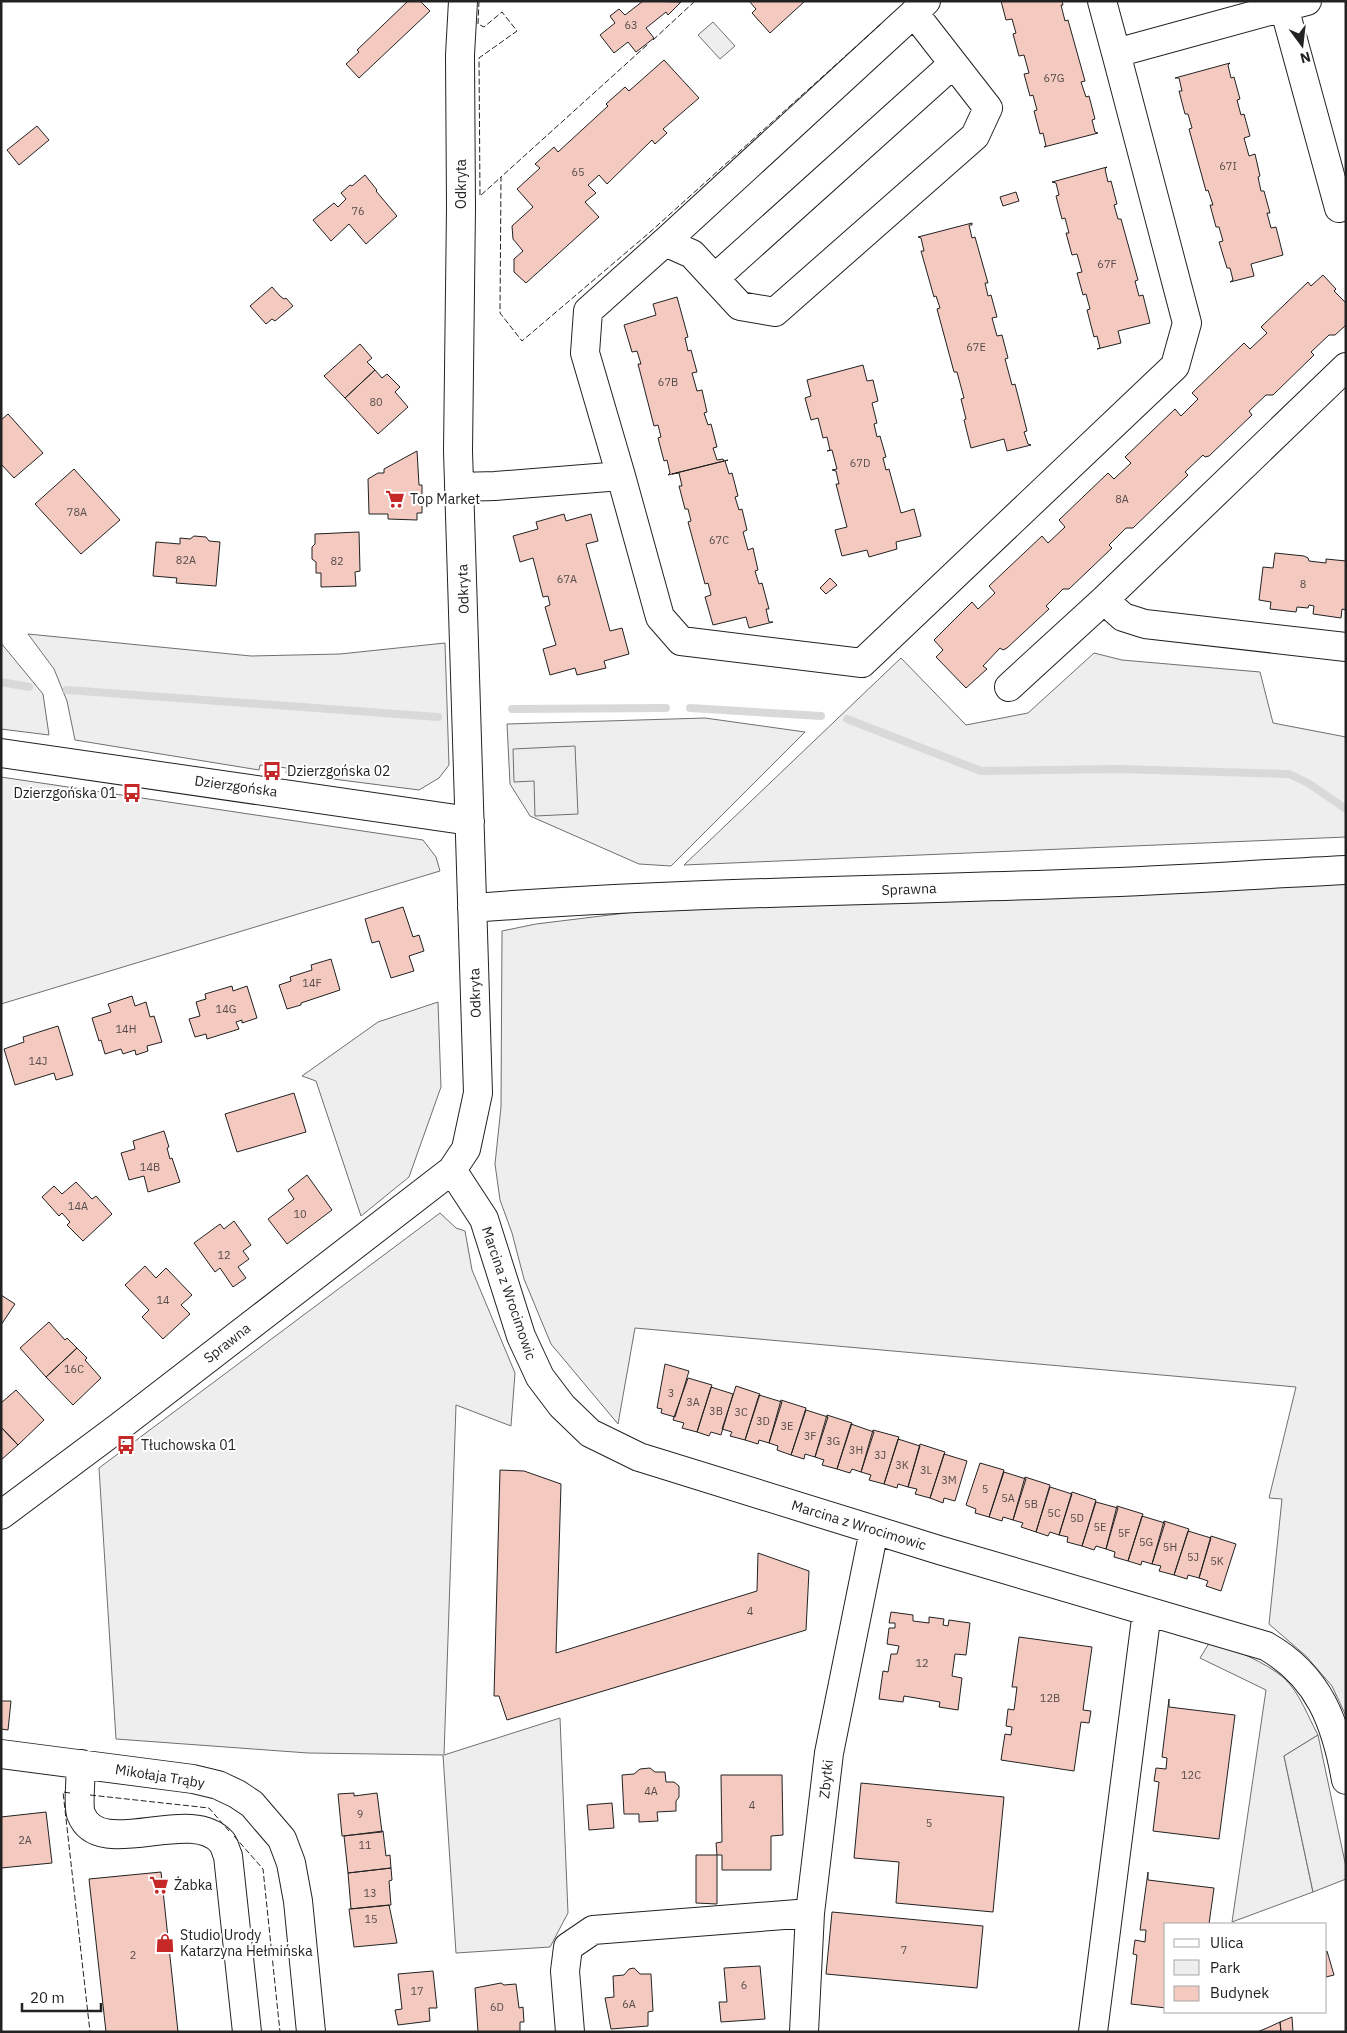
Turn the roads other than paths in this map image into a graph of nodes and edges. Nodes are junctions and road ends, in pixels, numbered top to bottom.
1 (463, 1) edge
2 (1102, 1) edge
3 (1291, 3) edge
4 (920, 7) edge
5 (1116, 53) junction
6 (952, 64) junction
7 (1339, 208) dead end
8 (664, 242) junction
9 (715, 278) junction
10 (1346, 367) edge
11 (621, 476) junction
12 (459, 487) junction
13 (1104, 600) junction
14 (1346, 648) edge
15 (1009, 687) dead end
16 (1, 753) edge
17 (470, 821) junction
18 (1346, 870) edge
19 (472, 908) junction
20 (452, 1170) junction
21 (1, 1515) edge
22 (874, 1530) junction
23 (1147, 1611) junction
24 (1, 1754) edge
25 (81, 1764) junction
26 (1346, 1780) edge
27 (810, 1913) junction
28 (248, 2032) edge
29 (311, 2032) edge
30 (570, 2032) edge
31 (804, 2032) edge
32 (1093, 2032) edge

1 - 12 street, Odkryta
2 - 5 street
3 - 5 street
3 - 7 street
4 - 6 street
4 - 8 street
5 - 11 street
6 - 9 street
6 - 9 street
8 - 9 street
8 - 11 street
10 - 13 street
11 - 12 street
12 - 17 street, Odkryta
13 - 14 street
13 - 15 street
16 - 17 street, Dzierzgońska
17 - 19 street, Odkryta
18 - 19 street, Sprawna
19 - 20 street, Odkryta
20 - 21 street, Sprawna
20 - 22 street, Marcina z Wrocimowic
22 - 23 street, Marcina z Wrocimowic
22 - 27 street, Zbytki
23 - 26 street, Marcina z Wrocimowic
23 - 32 street
24 - 25 street, Mikołaja Trąby
25 - 28 street
25 - 29 street, Mikołaja Trąby
27 - 30 street
27 - 31 street, Zbytki

